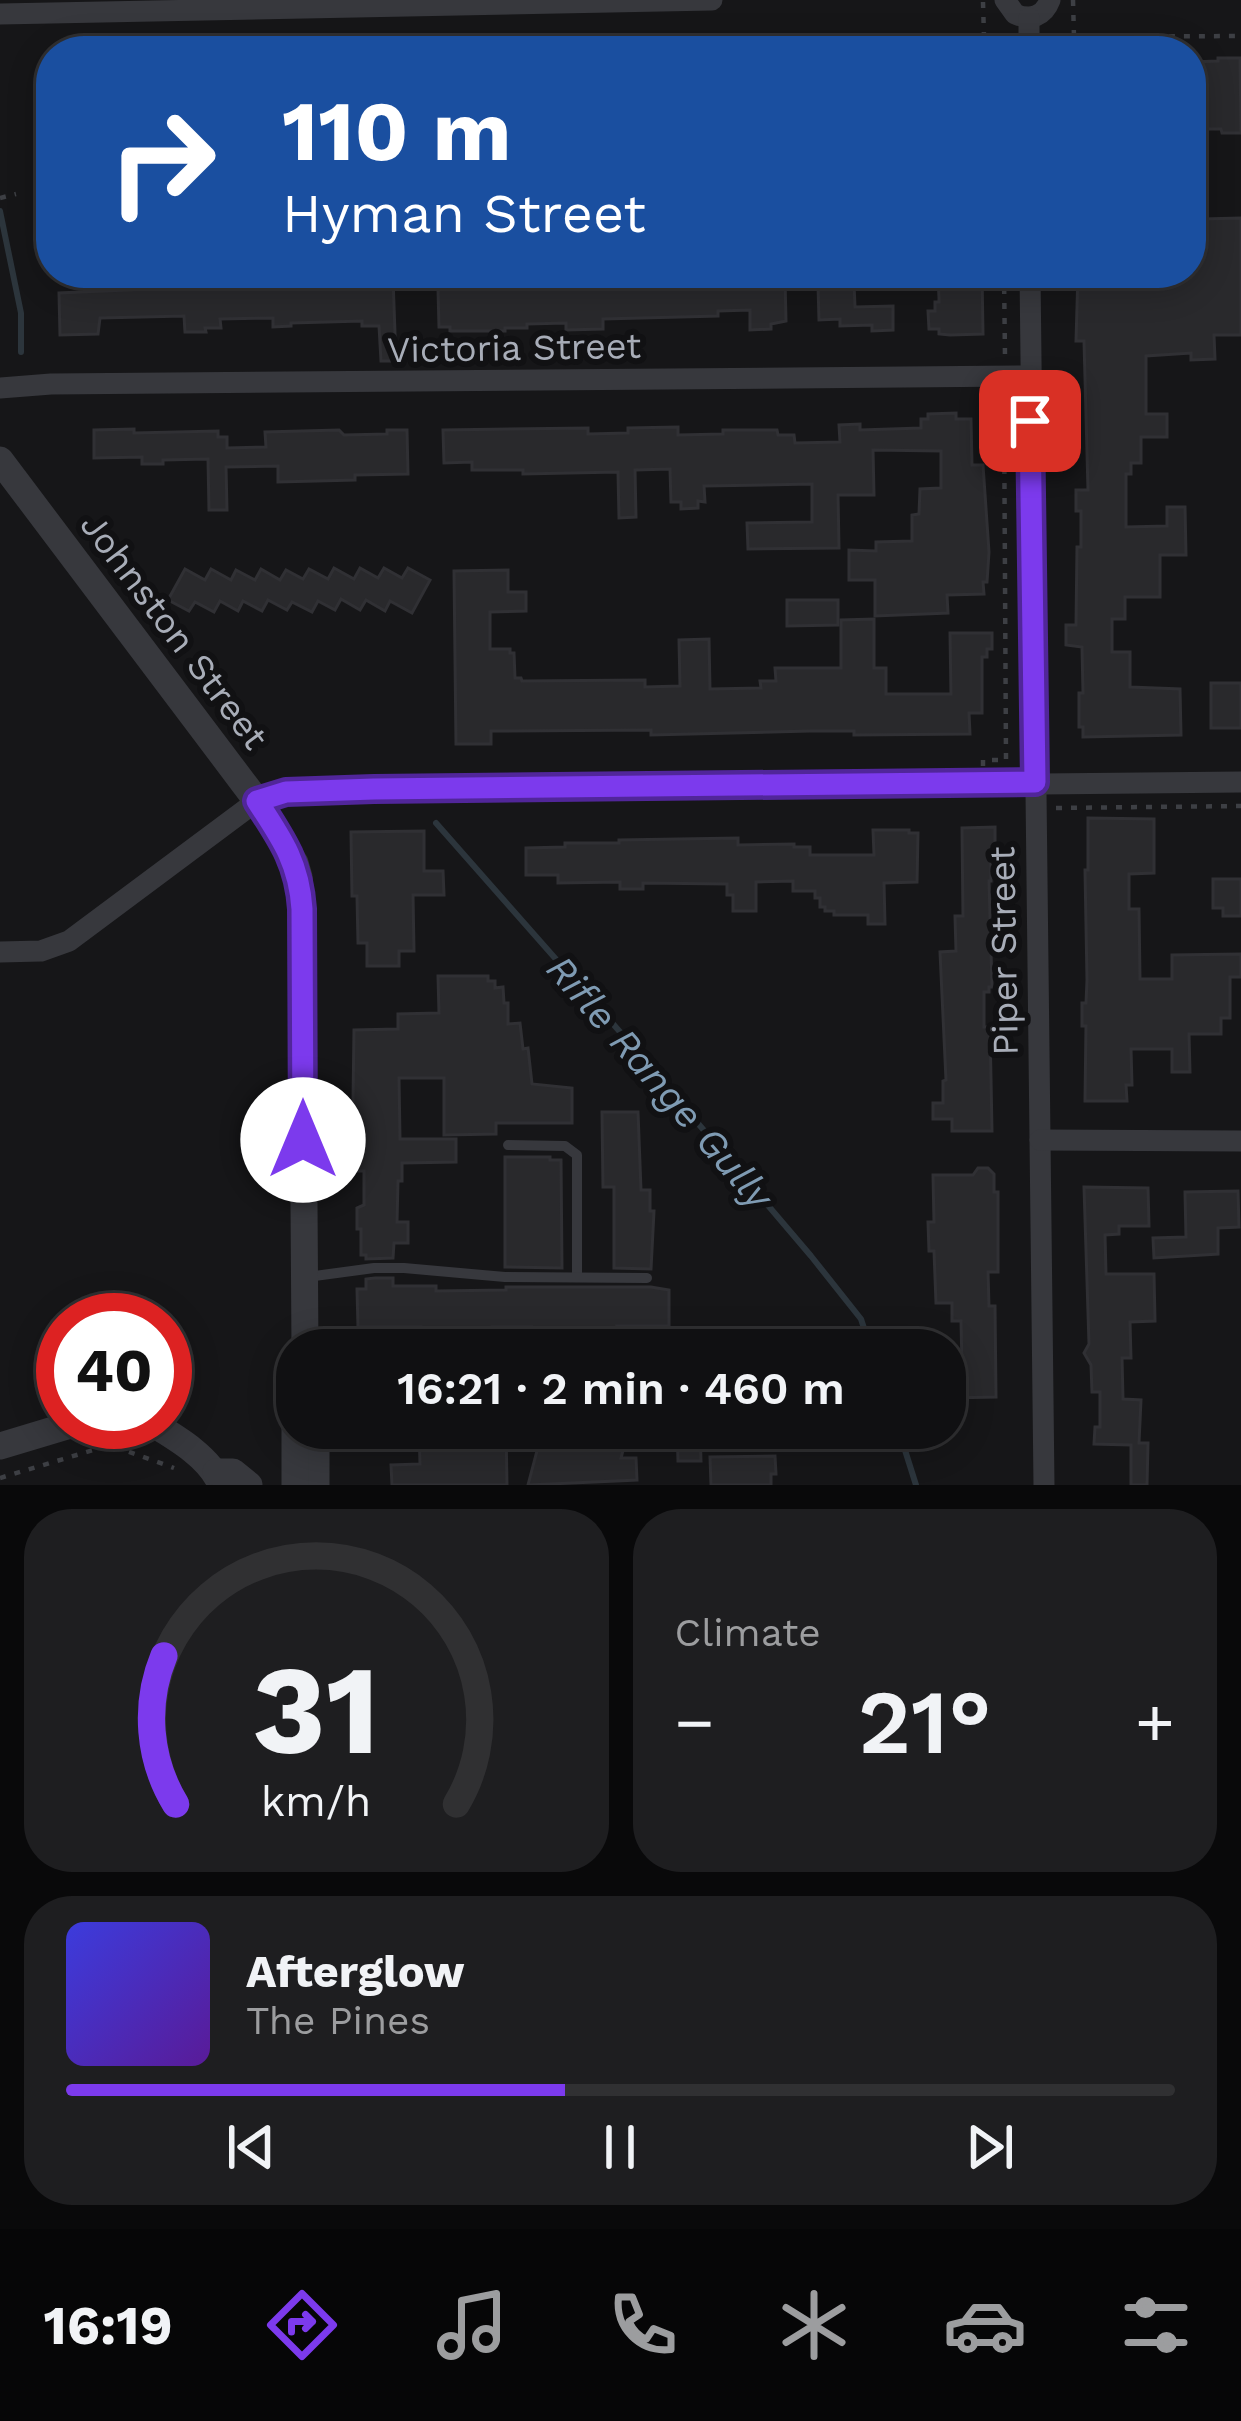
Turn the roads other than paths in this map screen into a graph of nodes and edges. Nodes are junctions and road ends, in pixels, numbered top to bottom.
1 (712, 0) edge
2 (1005, 0) edge
3 (1050, 0) edge
4 (70, 6) edge
5 (0, 14) edge
6 (1029, 18) junction
7 (1021, 36) edge
8 (1030, 288) edge
9 (1030, 376) junction
10 (0, 388) edge
11 (0, 460) edge
12 (1035, 782) junction
13 (1241, 782) edge
14 (257, 801) junction
15 (0, 952) edge
16 (1040, 1140) junction
17 (1241, 1141) edge
18 (508, 1145) dead end
19 (578, 1277) junction
20 (304, 1278) junction
21 (647, 1279) dead end
22 (305, 1329) edge
23 (36, 1435) edge
24 (0, 1446) edge
25 (186, 1449) edge
26 (296, 1449) edge
27 (316, 1449) edge
28 (218, 1478) edge
29 (249, 1485) edge
30 (296, 1485) edge
31 (316, 1485) edge
32 (1044, 1485) edge

1 - 4 street
2 - 6 street
3 - 6 street
4 - 5 street
6 - 7 street
8 - 9 street, Piper Street
9 - 10 street, Victoria Street
9 - 12 street, Piper Street
11 - 14 street, Johnston Street
12 - 13 street
12 - 14 street
12 - 16 street, Piper Street
14 - 15 street
14 - 20 street, Johnston Street
16 - 17 street
16 - 32 street, Piper Street
18 - 19 lane
19 - 20 lane
19 - 21 lane
20 - 22 street, Johnston Street
23 - 24 street
25 - 28 street
26 - 30 street
27 - 31 street
28 - 29 street

